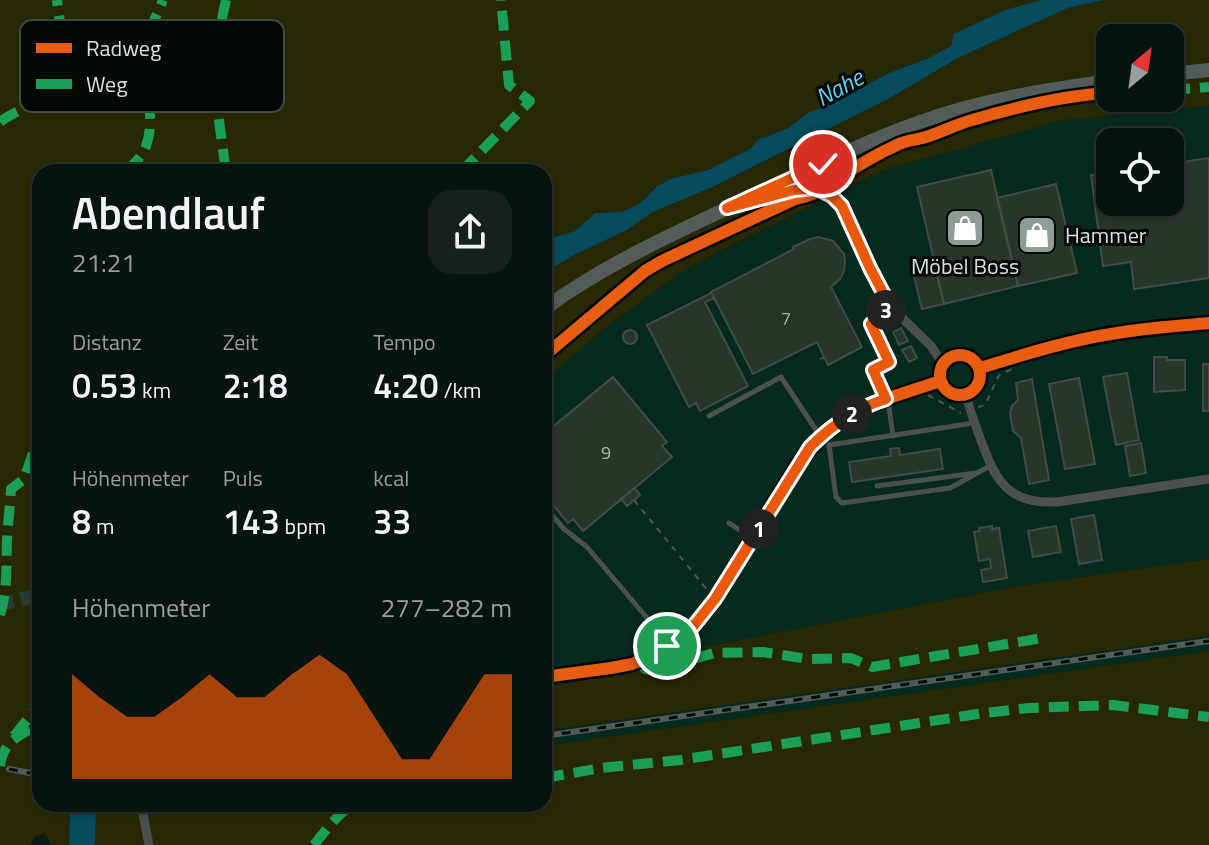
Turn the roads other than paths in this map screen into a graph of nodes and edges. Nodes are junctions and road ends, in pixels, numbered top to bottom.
1 (1209, 70) edge
2 (1184, 73) edge
3 (1096, 83) edge
4 (727, 208) junction
5 (552, 303) edge
6 (890, 306) junction
7 (1209, 323) edge
8 (943, 364) junction
9 (980, 368) junction
10 (941, 381) junction
11 (966, 395) junction
12 (886, 399) junction
13 (709, 416) dead end
14 (975, 423) junction
15 (820, 436) junction
16 (893, 436) junction
17 (829, 445) junction
18 (990, 466) junction
19 (980, 472) junction
20 (1209, 479) edge
21 (877, 486) dead end
22 (552, 515) edge
23 (729, 523) dead end
24 (753, 538) junction
25 (667, 646) junction
26 (552, 676) edge
27 (143, 812) edge
28 (149, 845) edge

1 - 2 main road
3 - 4 main road
4 - 5 main road
4 - 6 street
6 - 8 street
6 - 12 lane
7 - 9 street
8 - 9 street
8 - 10 street
9 - 11 street
10 - 11 street
10 - 12 street
11 - 14 street
12 - 15 street
12 - 16 lane
13 - 15 lane
14 - 16 lane
14 - 18 street
15 - 17 lane
15 - 24 street
16 - 17 lane
17 - 19 lane
18 - 19 lane
18 - 20 street
19 - 21 lane
22 - 25 lane
23 - 24 lane
24 - 25 street
25 - 26 street
27 - 28 street

